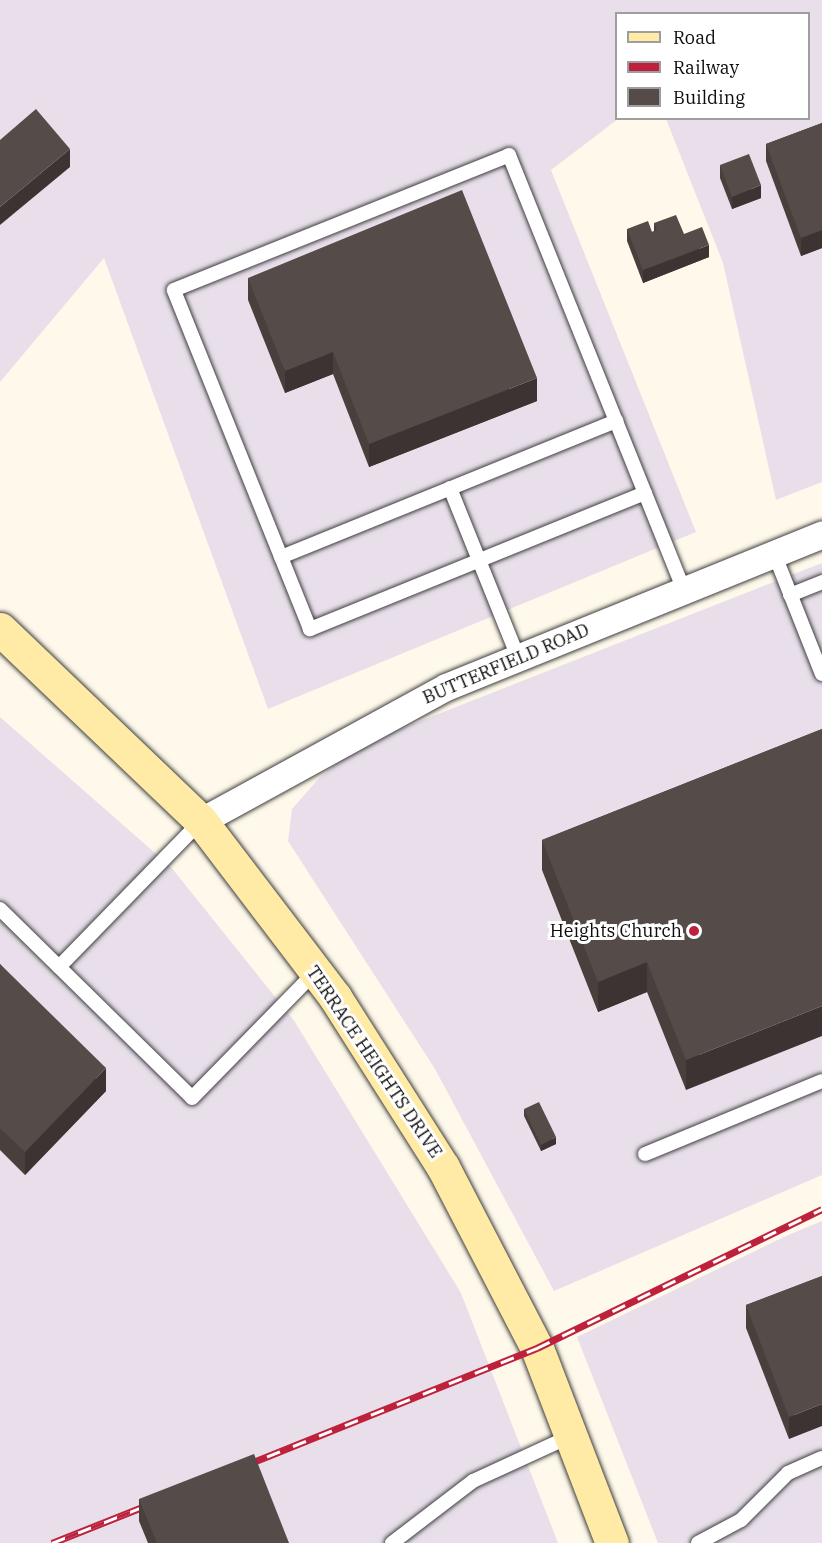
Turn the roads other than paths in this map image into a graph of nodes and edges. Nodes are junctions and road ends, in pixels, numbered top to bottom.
1 (616, 421) junction
2 (450, 489) junction
3 (645, 493) junction
4 (822, 534) edge
5 (774, 553) junction
6 (281, 557) junction
7 (479, 560) junction
8 (822, 582) edge
9 (684, 590) junction
10 (790, 595) junction
11 (0, 629) edge
12 (518, 657) junction
13 (822, 674) edge
14 (201, 821) junction
15 (0, 909) edge
16 (59, 967) junction
17 (315, 972) junction
18 (822, 1082) edge
19 (645, 1154) dead end
20 (571, 1436) junction
21 (822, 1458) edge
22 (392, 1543) edge
23 (612, 1543) edge
24 (698, 1543) edge

1 - 2 lane
1 - 3 lane
1 - 6 lane
2 - 6 lane
2 - 7 lane
3 - 7 lane
3 - 9 lane
4 - 5 street, BUTTERFIELD ROAD
5 - 9 street, BUTTERFIELD ROAD
5 - 10 lane
6 - 7 lane
7 - 12 lane
8 - 10 lane
9 - 12 street, BUTTERFIELD ROAD
10 - 13 lane
11 - 14 main road, TERRACE HEIGHTS DRIVE
12 - 14 street, BUTTERFIELD ROAD
14 - 16 lane
14 - 17 main road, TERRACE HEIGHTS DRIVE
15 - 16 lane
16 - 17 lane
17 - 20 main road, TERRACE HEIGHTS DRIVE
18 - 19 lane
20 - 22 lane
20 - 23 main road, TERRACE HEIGHTS DRIVE
21 - 24 lane

